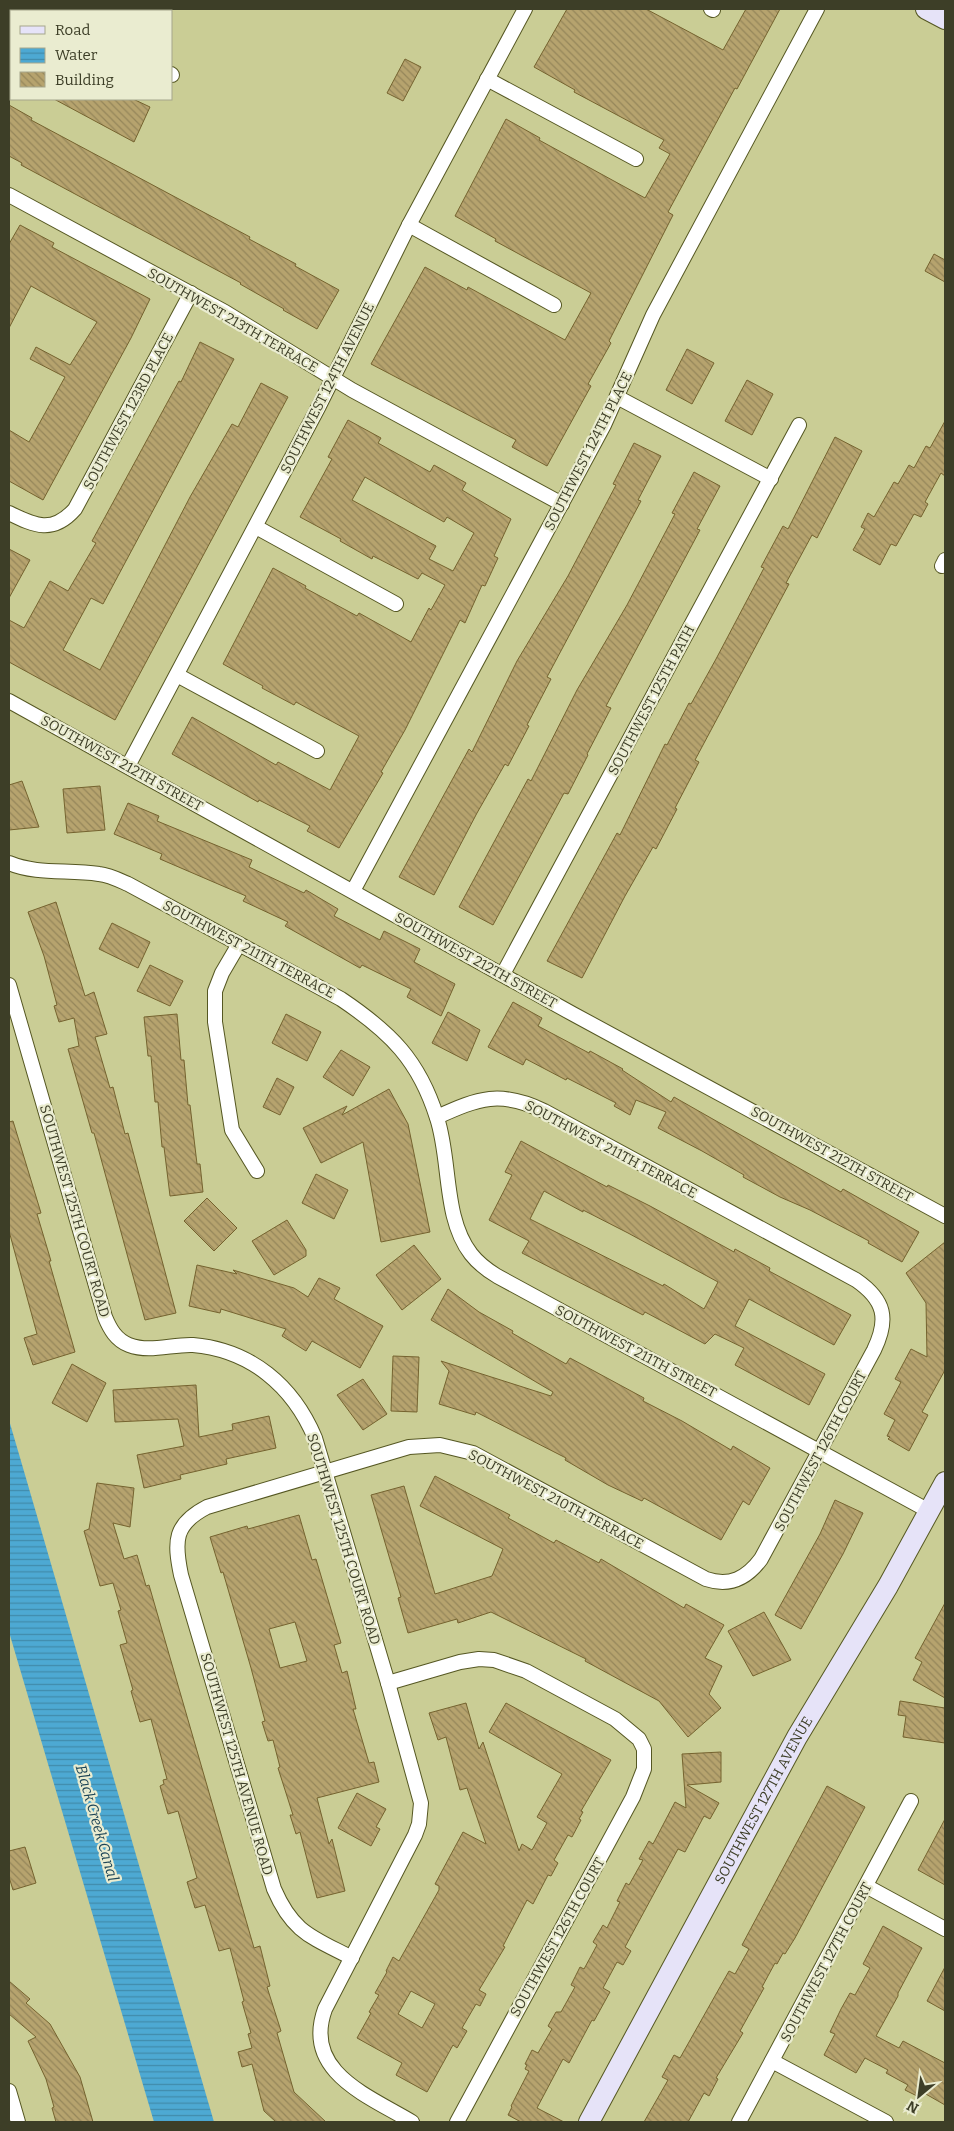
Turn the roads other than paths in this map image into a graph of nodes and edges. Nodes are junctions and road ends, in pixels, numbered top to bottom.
1 (525, 9) edge
2 (817, 9) edge
3 (926, 9) edge
4 (945, 19) edge
5 (487, 79) junction
6 (636, 159) dead end
7 (9, 195) edge
8 (409, 225) junction
9 (192, 293) junction
10 (554, 305) dead end
11 (333, 378) junction
12 (617, 397) junction
13 (799, 425) dead end
14 (771, 479) junction
15 (562, 504) junction
16 (9, 513) edge
17 (256, 527) junction
18 (396, 604) dead end
19 (177, 675) junction
20 (9, 701) edge
21 (317, 750) dead end
22 (128, 766) junction
23 (9, 863) edge
24 (353, 891) junction
25 (240, 944) junction
26 (503, 974) junction
27 (9, 985) edge
28 (437, 1117) junction
29 (257, 1171) dead end
30 (945, 1216) edge
31 (882, 1312) joint
32 (820, 1451) junction
33 (326, 1473) junction
34 (945, 1482) edge
35 (929, 1511) junction
36 (178, 1535) joint
37 (738, 1580) joint
38 (388, 1683) junction
39 (912, 1800) dead end
40 (866, 1886) junction
41 (945, 1929) edge
42 (352, 1958) junction
43 (772, 2061) junction
44 (9, 2091) edge
45 (18, 2122) edge
46 (412, 2122) edge
47 (457, 2122) edge
48 (589, 2122) edge
49 (739, 2122) edge
50 (886, 2122) edge

1 - 5 street, SOUTHWEST 124TH AVENUE
2 - 12 street, SOUTHWEST 124TH PLACE
3 - 4 street
5 - 6 street
5 - 8 street, SOUTHWEST 124TH AVENUE
7 - 9 street, SOUTHWEST 213TH TERRACE
8 - 10 street
8 - 11 street, SOUTHWEST 124TH AVENUE
9 - 11 street, SOUTHWEST 213TH TERRACE
9 - 16 street, SOUTHWEST 123RD PLACE
11 - 15 street, SOUTHWEST 213TH TERRACE
11 - 17 street, SOUTHWEST 124TH AVENUE
12 - 14 street
12 - 15 street, SOUTHWEST 124TH PLACE
13 - 14 street, SOUTHWEST 125TH PATH
14 - 26 street, SOUTHWEST 125TH PATH
15 - 24 street, SOUTHWEST 124TH PLACE
17 - 18 street
17 - 19 street, SOUTHWEST 124TH AVENUE
19 - 21 street
19 - 22 street, SOUTHWEST 124TH AVENUE
20 - 22 street, SOUTHWEST 212TH STREET
22 - 24 street, SOUTHWEST 212TH STREET
23 - 25 street, SOUTHWEST 211TH TERRACE
24 - 26 street, SOUTHWEST 212TH STREET
25 - 28 street, SOUTHWEST 211TH TERRACE
25 - 29 street
26 - 30 street, SOUTHWEST 212TH STREET
27 - 33 street, SOUTHWEST 125TH COURT ROAD
28 - 31 street, SOUTHWEST 211TH TERRACE
28 - 32 street, SOUTHWEST 211TH STREET
31 - 32 street, SOUTHWEST 126TH COURT
32 - 35 street, SOUTHWEST 211TH STREET
32 - 37 street, SOUTHWEST 126TH COURT
33 - 36 street, SOUTHWEST 210TH TERRACE
33 - 37 street, SOUTHWEST 210TH TERRACE
33 - 38 street, SOUTHWEST 125TH COURT ROAD
34 - 35 street, SOUTHWEST 127TH AVENUE
35 - 48 street, SOUTHWEST 127TH AVENUE
36 - 42 street, SOUTHWEST 125TH AVENUE ROAD
38 - 42 street, SOUTHWEST 125TH COURT ROAD
38 - 47 street, SOUTHWEST 126TH COURT
39 - 40 street, SOUTHWEST 127TH COURT
40 - 41 street
40 - 43 street, SOUTHWEST 127TH COURT
42 - 46 street, SOUTHWEST 125TH COURT ROAD
43 - 49 street, SOUTHWEST 127TH COURT
43 - 50 street
44 - 45 street

